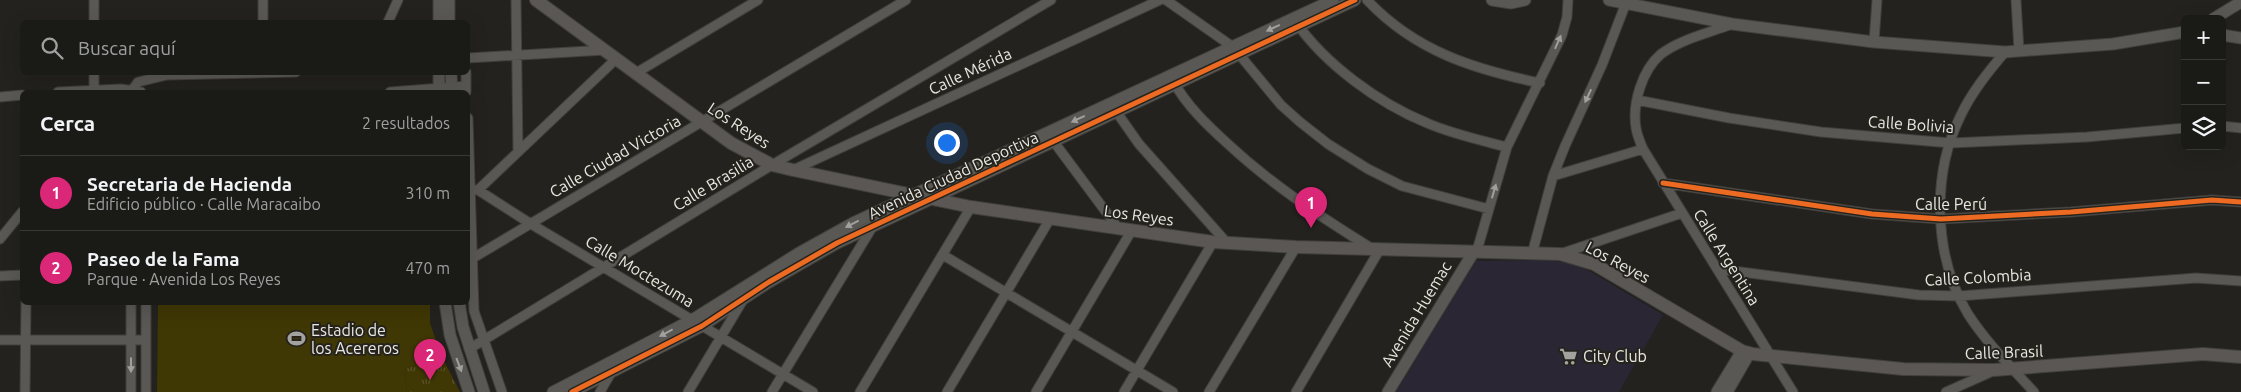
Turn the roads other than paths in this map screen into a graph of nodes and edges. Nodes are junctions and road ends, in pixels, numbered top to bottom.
1 (94, 0) edge
2 (262, 0) edge
3 (398, 0) edge
4 (439, 0) edge
5 (449, 0) edge
6 (516, 0) edge
7 (536, 0) edge
8 (758, 0) edge
9 (906, 0) edge
10 (1051, 0) edge
11 (1160, 0) edge
12 (1166, 0) edge
13 (1333, 0) edge
14 (1355, 0) edge
15 (1366, 0) edge
16 (1492, 0) edge
17 (1525, 0) edge
18 (1568, 0) edge
19 (1610, 0) edge
20 (1877, 0) edge
21 (2016, 0) edge
22 (1634, 2) edge
23 (2241, 2) edge
24 (2220, 15) edge
25 (94, 20) edge
26 (263, 20) edge
27 (389, 20) edge
28 (439, 20) edge
29 (449, 20) edge
30 (1296, 22) junction
31 (1732, 24) junction
32 (2181, 33) edge
33 (2226, 36) edge
34 (2241, 38) edge
35 (1874, 42) junction
36 (605, 50) junction
37 (1237, 51) junction
38 (2019, 51) junction
39 (2005, 52) junction
40 (516, 55) junction
41 (470, 58) edge
42 (616, 59) junction
43 (636, 73) junction
44 (94, 75) edge
45 (167, 75) edge
46 (439, 75) edge
47 (451, 75) edge
48 (466, 75) edge
49 (145, 79) junction
50 (1173, 80) junction
51 (1540, 83) junction
52 (466, 89) edge
53 (94, 90) joint
54 (124, 90) edge
55 (132, 90) edge
56 (146, 90) edge
57 (439, 90) edge
58 (452, 90) edge
59 (20, 95) edge
60 (0, 97) edge
61 (1636, 100) junction
62 (1113, 108) junction
63 (703, 122) junction
64 (2226, 126) edge
65 (2181, 128) edge
66 (2241, 128) edge
67 (1051, 138) junction
68 (470, 142) edge
69 (1950, 143) junction
70 (1507, 146) junction
71 (1643, 150) junction
72 (518, 151) junction
73 (772, 165) junction
74 (793, 170) junction
75 (1553, 176) junction
76 (1664, 183) junction
77 (474, 190) junction
78 (915, 194) junction
79 (933, 198) junction
80 (2241, 202) edge
81 (971, 207) junction
82 (1489, 209) junction
83 (1682, 213) junction
84 (20, 214) edge
85 (1050, 219) junction
86 (1941, 219) junction
87 (531, 224) junction
88 (873, 226) junction
89 (1118, 228) junction
90 (1132, 230) junction
91 (0, 239) edge
92 (1213, 242) junction
93 (1227, 243) junction
94 (470, 246) edge
95 (1296, 247) junction
96 (1376, 249) junction
97 (1473, 253) junction
98 (1532, 254) junction
99 (1560, 254) junction
100 (943, 255) junction
101 (470, 259) edge
102 (603, 267) junction
103 (1718, 269) junction
104 (470, 270) edge
105 (20, 275) edge
106 (0, 276) edge
107 (2241, 281) edge
108 (1006, 293) junction
109 (1959, 296) junction
110 (745, 298) junction
111 (26, 305) edge
112 (131, 305) edge
113 (146, 305) edge
114 (445, 305) edge
115 (460, 305) edge
116 (697, 323) junction
117 (1072, 332) junction
118 (721, 337) junction
119 (131, 339) junction
120 (0, 340) edge
121 (24, 340) junction
122 (146, 340) junction
123 (483, 341) junction
124 (469, 349) junction
125 (1745, 352) junction
126 (1769, 355) junction
127 (2241, 357) edge
128 (1137, 370) junction
129 (1994, 370) junction
130 (2014, 370) junction
131 (612, 372) junction
132 (783, 374) junction
133 (1725, 389) edge
134 (25, 392) edge
135 (131, 392) edge
136 (146, 392) edge
137 (469, 392) edge
138 (484, 392) edge
139 (502, 392) edge
140 (553, 392) edge
141 (572, 392) edge
142 (600, 392) edge
143 (688, 392) edge
144 (772, 392) edge
145 (813, 392) edge
146 (860, 392) edge
147 (947, 392) edge
148 (1036, 392) edge
149 (1124, 392) edge
150 (1173, 392) edge
151 (1209, 392) edge
152 (1296, 392) edge
153 (1388, 392) edge
154 (1792, 392) edge
155 (1946, 392) edge
156 (2034, 392) edge

1 - 25 street
2 - 26 street
3 - 27 street
4 - 28 street
5 - 29 street
6 - 40 street
7 - 36 main road, Los Reyes
8 - 43 street
9 - 63 street, Calle Ciudad Victoria
10 - 73 street, Calle Brasilia
11 - 74 street, Calle Mérida
12 - 37 street
13 - 30 street, Avenida Ciudad Deportiva
14 - 30 street, Avenida Ciudad Deportiva
15 - 51 street
16 - 17 street
51 -> 18 street
19 - 22 street
20 - 35 street
21 - 38 street
22 - 31 street
22 -> 75 street
23 - 24 street
30 - 37 street, Avenida Ciudad Deportiva
30 - 70 street
31 - 35 street
31 - 61 street, Calle Argentina
32 - 38 street
33 - 34 street
35 - 39 street
36 - 40 street
36 - 42 main road, Los Reyes
37 - 50 street, Avenida Ciudad Deportiva
37 - 82 street
38 - 39 street
39 - 69 street
40 - 41 street
40 - 72 street
42 - 43 main road, Los Reyes
42 - 72 street
43 - 63 main road, Los Reyes
44 - 53 street
45 - 49 street
46 - 57 street
47 - 58 street
48 - 52 street
49 - 55 street
49 - 56 street
50 - 62 street, Avenida Ciudad Deportiva
50 - 96 street
51 - 70 street
52 - 58 street
53 - 54 street
59 - 60 street
61 - 69 street, Calle Bolivia
61 - 71 street, Calle Argentina
62 - 67 street, Avenida Ciudad Deportiva
62 - 93 street
63 - 73 main road, Los Reyes
63 - 87 street, Calle Ciudad Victoria
64 - 66 street
65 - 69 street, Calle Bolivia
67 - 78 street, Avenida Ciudad Deportiva
67 - 79 street, Avenida Ciudad Deportiva
67 - 89 street
68 - 77 street
69 - 86 street
82 -> 70 street
71 - 75 street
71 - 76 street, Calle Argentina
72 - 77 street
73 - 74 main road, Los Reyes
73 - 102 street, Calle Brasilia
74 - 78 main road, Los Reyes
75 - 98 street
76 - 83 street, Calle Argentina
76 - 86 street, Calle Perú
77 - 87 street, Calle Moctezuma
77 - 94 street
78 - 79 main road, Los Reyes
78 -> 116 street, Avenida Ciudad Deportiva
79 - 81 main road, Los Reyes
79 - 88 street, Avenida Ciudad Deportiva
80 - 86 street, Calle Perú
81 - 85 main road, Los Reyes
81 - 100 street
82 - 97 street
83 - 99 street
83 - 103 street, Calle Argentina
84 - 91 street
85 - 89 main road, Los Reyes
85 - 108 street
86 - 109 street
87 - 101 street, Calle Ciudad Victoria
87 - 102 street, Calle Moctezuma
88 - 110 street, Avenida Ciudad Deportiva
88 - 132 street
89 - 90 main road, Los Reyes
90 - 92 main road, Los Reyes
90 - 117 street
92 - 93 main road, Los Reyes
92 - 128 street
93 - 95 main road, Los Reyes
95 - 96 main road, Los Reyes
95 - 151 street
96 - 97 main road, Los Reyes
96 - 152 street
97 - 98 main road, Los Reyes
97 - 153 street, Avenida Huemac
98 - 99 main road, Los Reyes
99 - 125 main road, Los Reyes
100 - 108 street
100 - 146 street
102 - 116 street, Calle Moctezuma
102 - 123 street, Calle Brasilia
103 - 109 street, Calle Colombia
103 - 126 street, Calle Argentina
104 - 123 street
105 - 106 street
107 - 109 street, Calle Colombia
108 - 117 street
108 - 147 street
109 - 130 street
110 - 116 street, Avenida Ciudad Deportiva
110 - 118 street
111 - 121 street
112 - 119 street
113 - 122 street
114 -> 137 street
115 - 124 street
116 - 118 street, Calle Moctezuma
116 - 131 street, Avenida Ciudad Deportiva
116 -> 140 street, Avenida Ciudad Deportiva
117 - 128 street
117 - 148 street
118 - 132 street, Calle Moctezuma
118 - 143 street
119 - 121 street
119 - 122 street
119 -> 135 street
120 - 121 street
121 - 134 street
122 - 136 street
123 - 124 street, Calle Brasilia
123 - 139 street
124 - 138 street
125 - 126 main road, Los Reyes
125 - 133 street
126 - 129 main road, Calle Brasil
126 - 154 street, Calle Argentina
127 - 130 main road, Calle Brasil
128 - 149 street
128 - 150 street
129 - 130 main road, Calle Brasil
129 - 155 street
130 - 156 street
131 - 141 street, Avenida Ciudad Deportiva
131 - 142 street
132 - 144 street
132 - 145 street, Calle Moctezuma

